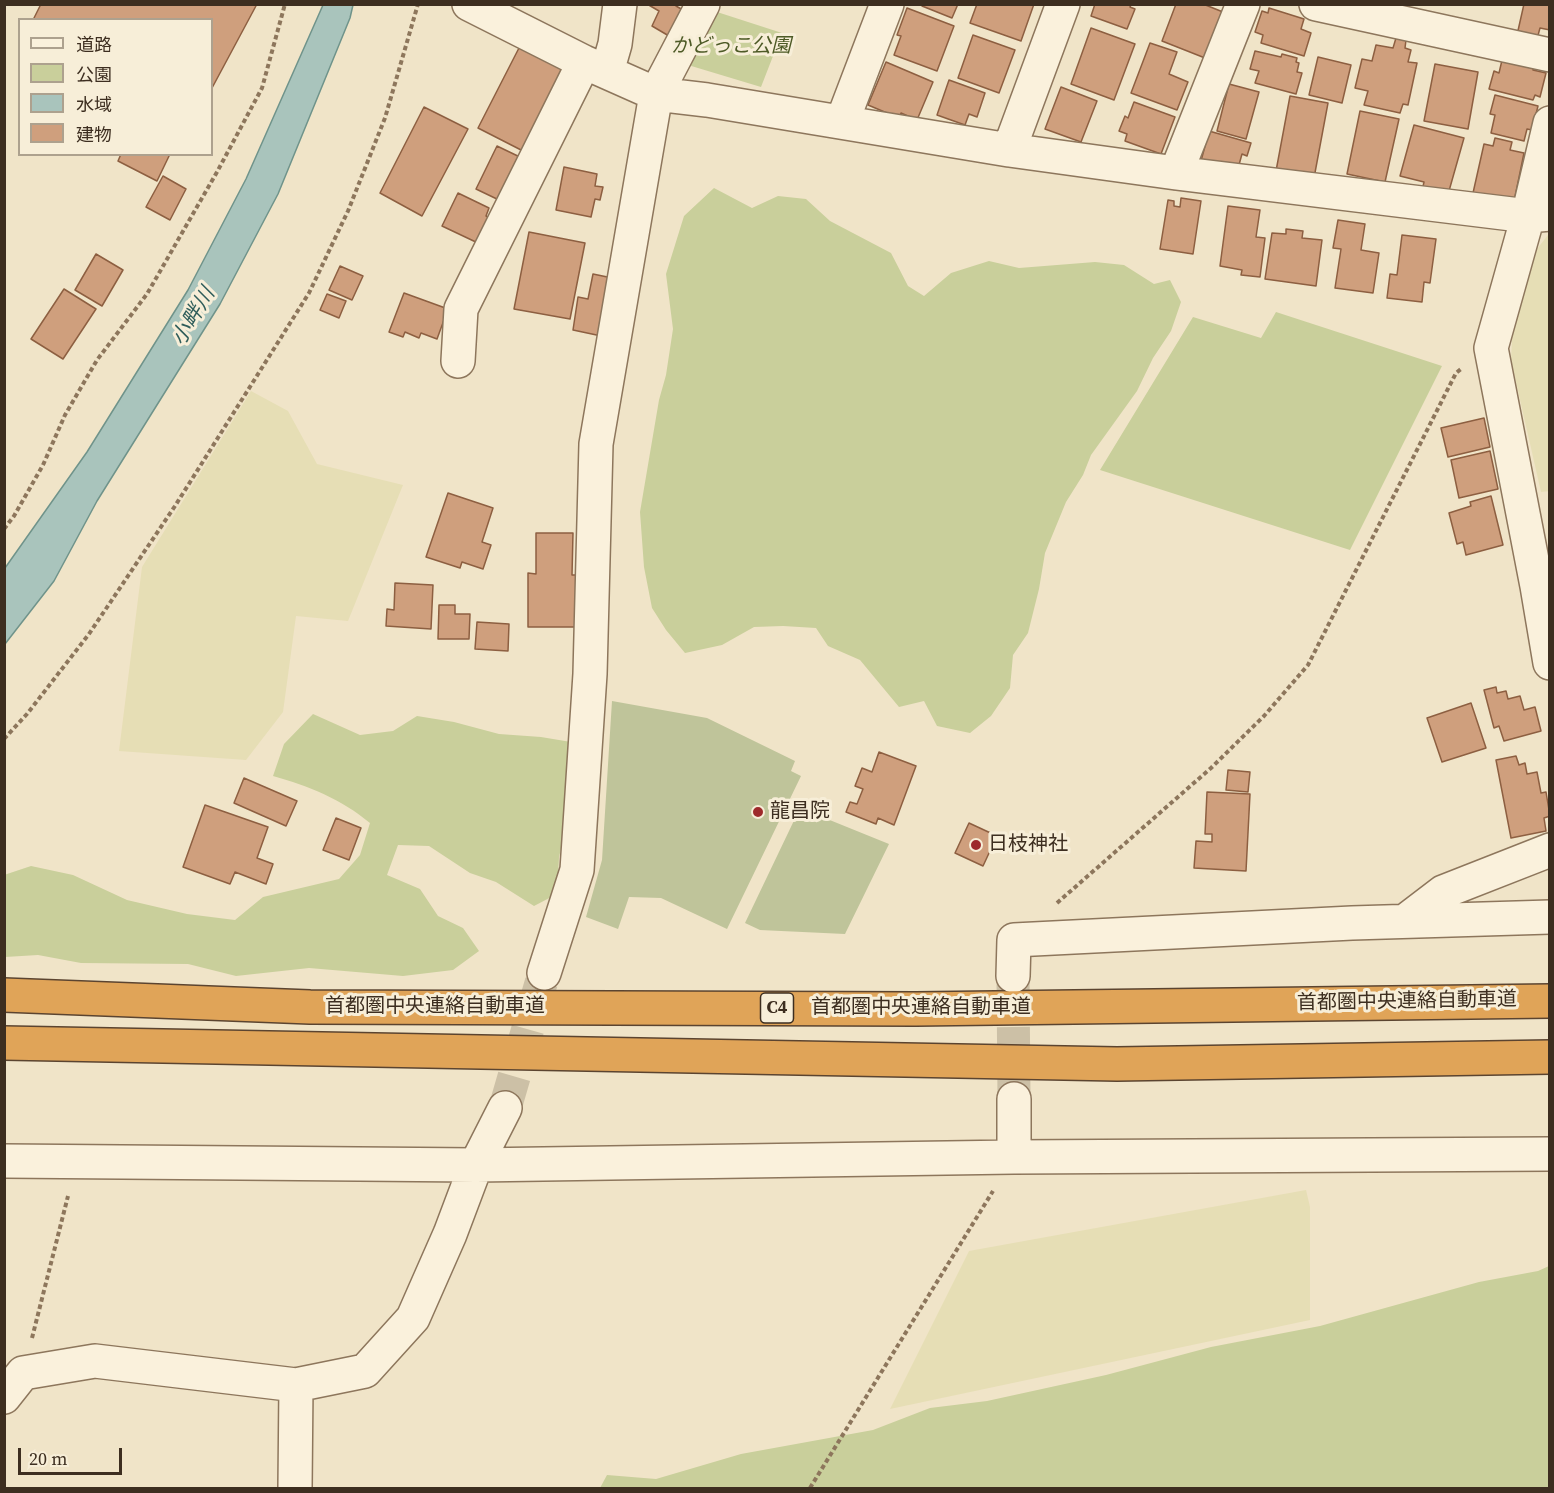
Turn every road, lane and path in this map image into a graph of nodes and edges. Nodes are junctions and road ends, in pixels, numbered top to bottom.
1 (285, 4) edge
2 (418, 4) edge
3 (469, 4) edge
4 (620, 4) edge
5 (703, 4) edge
6 (887, 4) edge
7 (1063, 4) edge
8 (1243, 4) edge
9 (1317, 4) edge
10 (1550, 55) edge
11 (596, 67) junction
12 (656, 94) junction
13 (843, 122) junction
14 (1550, 123) edge
15 (1009, 150) junction
16 (1176, 173) junction
17 (1539, 215) edge
18 (1491, 348) junction
19 (458, 361) dead end
20 (4, 529) edge
21 (1550, 663) edge
22 (4, 739) edge
23 (1550, 850) edge
24 (1055, 905) dead end
25 (1550, 916) edge
26 (1405, 921) junction
27 (544, 973) tunnel mouth
28 (1013, 976) tunnel mouth
29 (4, 995) edge
30 (1550, 1001) edge
31 (4, 1043) edge
32 (1550, 1057) edge
33 (1014, 1099) tunnel mouth
34 (505, 1108) tunnel mouth
35 (1550, 1154) edge
36 (1014, 1157) junction
37 (4, 1161) edge
38 (77, 1161) junction
39 (476, 1165) junction
40 (14, 1385) edge
41 (296, 1385) junction
42 (294, 1488) edge
43 (810, 1488) edge

1 - 20 path
2 - 22 path
3 - 11 street
4 - 11 street
5 - 12 street
6 - 13 street
7 - 15 street
8 - 16 street
9 - 10 street
11 - 12 street
11 - 19 street
12 - 13 street
12 - 27 street
13 - 15 street
14 - 17 street
15 - 16 street
16 - 17 street
17 - 18 street
18 - 21 street
18 - 24 path
23 - 26 street
25 - 26 street
26 - 28 street
29 - 30 highway, 首都圏中央連絡自動車道 / C4
31 - 32 highway
33 - 36 street
34 - 39 street
35 - 36 street
36 - 39 street
36 - 43 path
37 - 38 street
38 - 39 street
38 - 40 path
39 - 41 street
40 - 41 street
41 - 42 street

